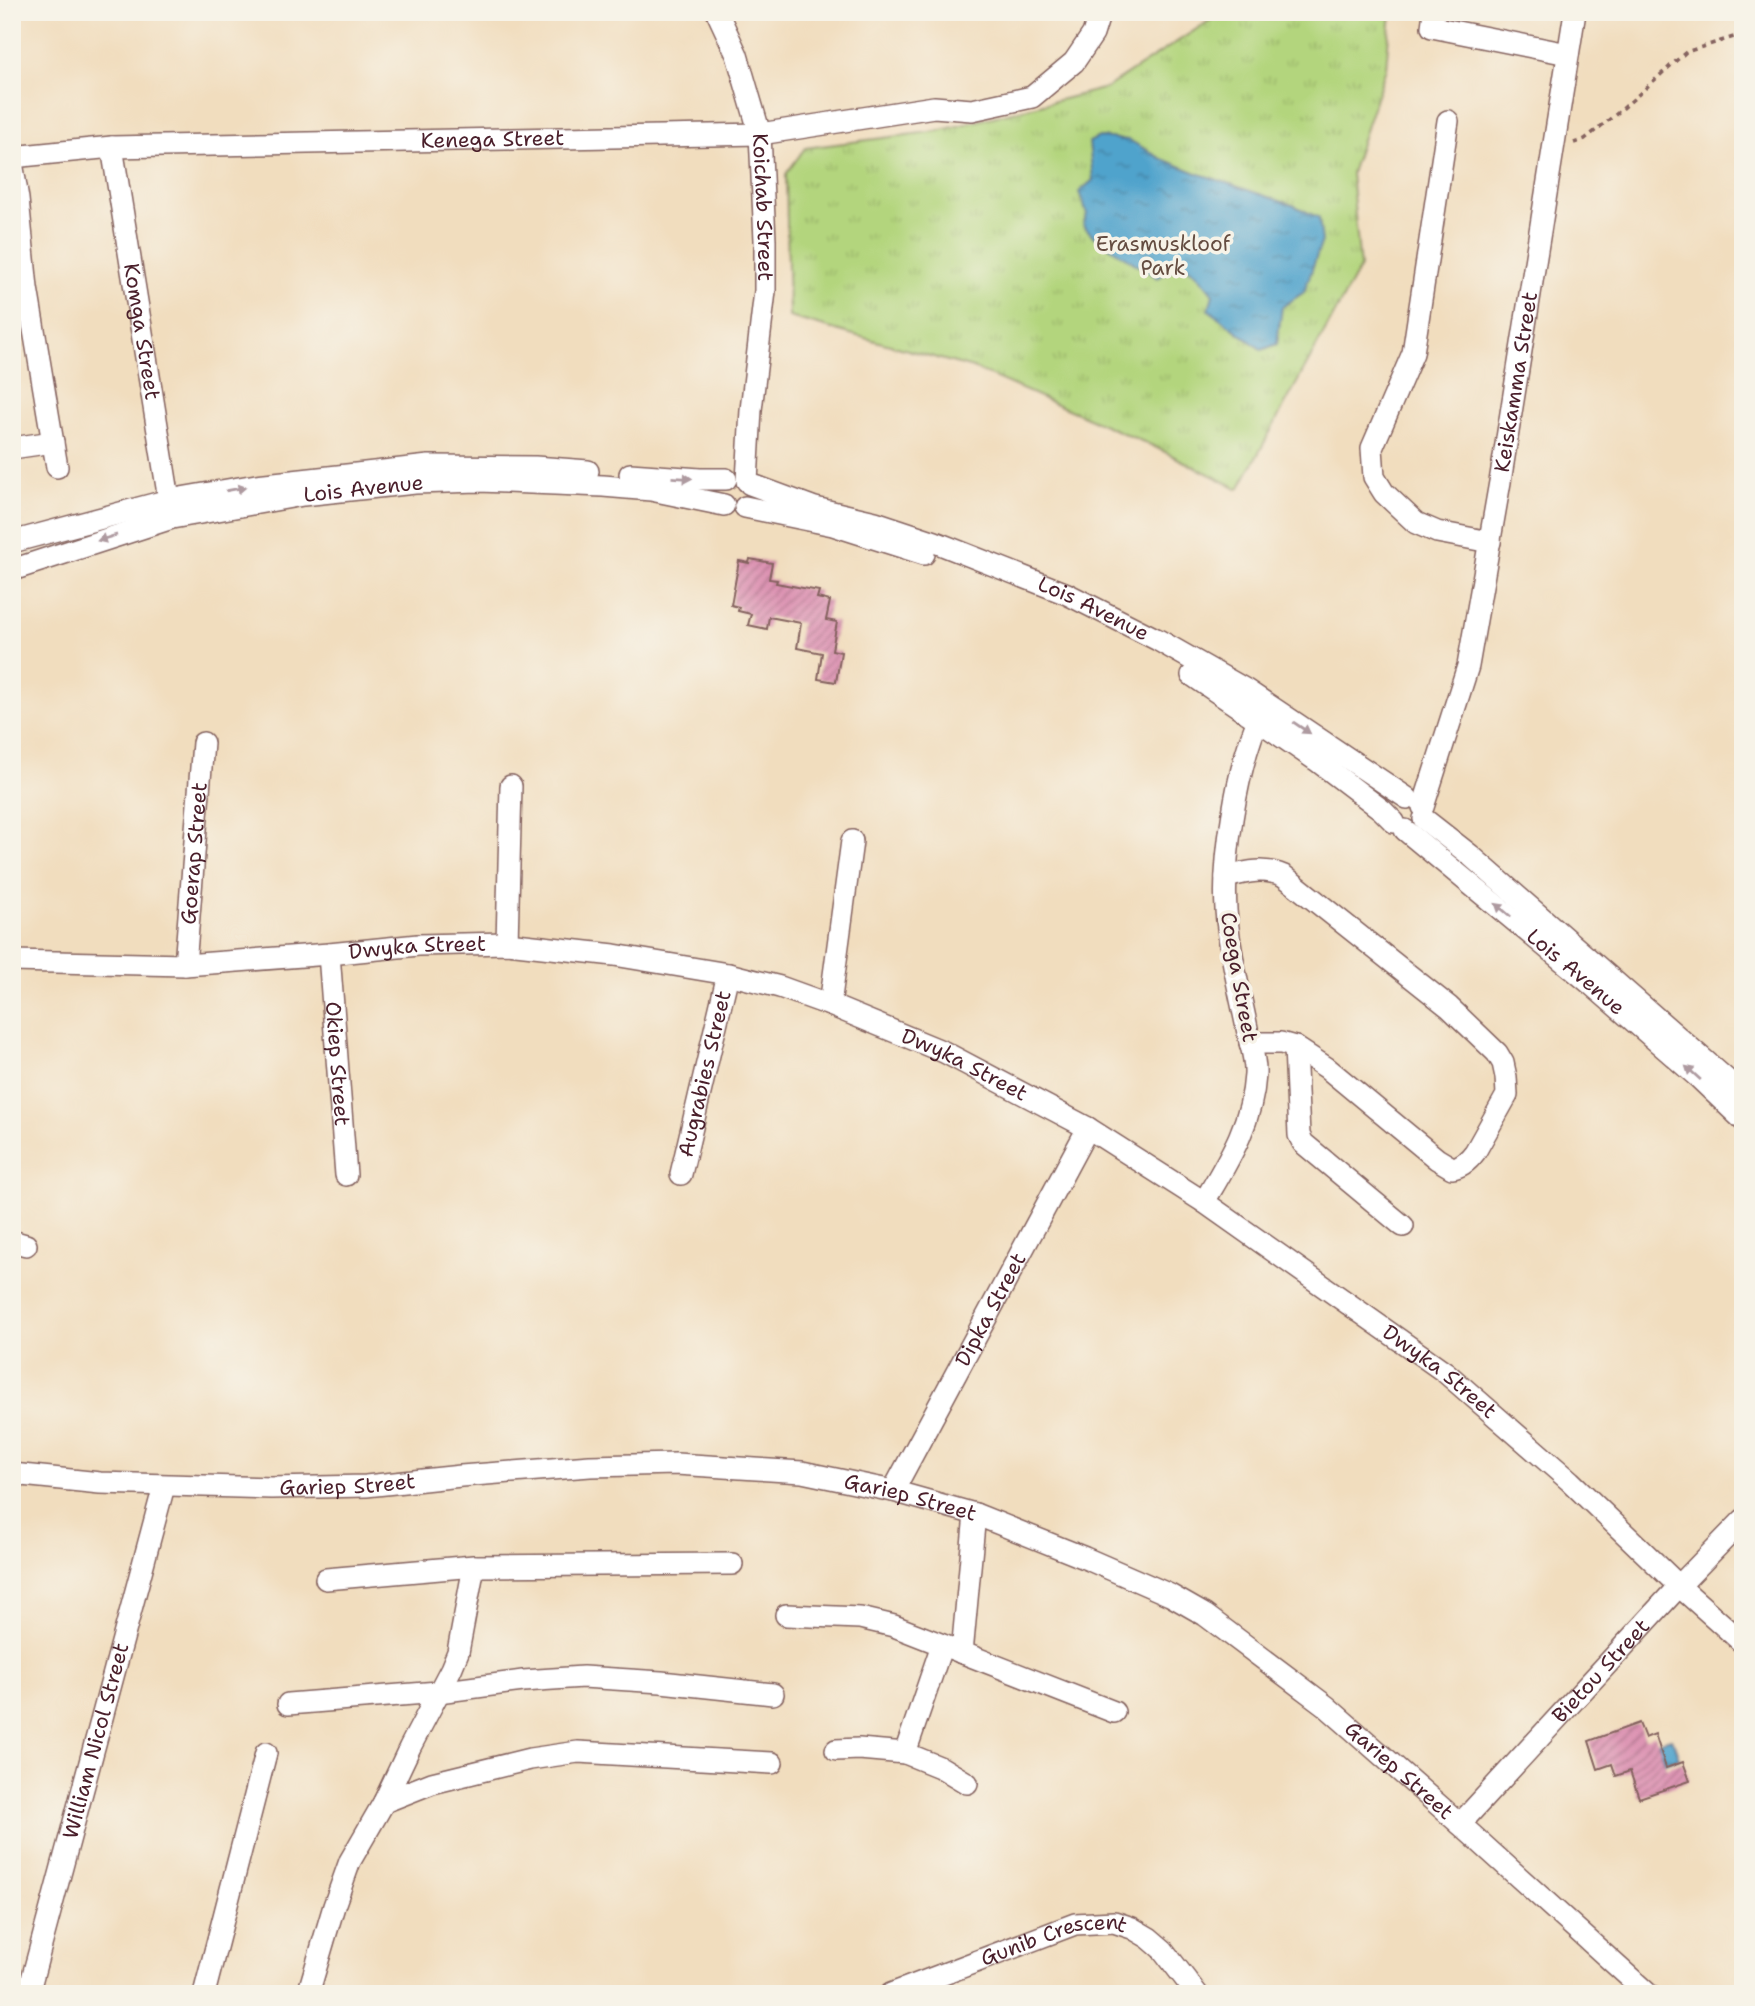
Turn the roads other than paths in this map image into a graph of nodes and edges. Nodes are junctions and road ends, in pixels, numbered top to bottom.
1 (717, 12) edge
2 (1100, 12) edge
3 (1434, 12) edge
4 (1574, 12) edge
5 (1568, 54) junction
6 (1448, 121) dead end
7 (760, 134) junction
8 (112, 147) junction
9 (12, 157) edge
10 (12, 162) edge
11 (17, 240) edge
12 (52, 442) junction
13 (12, 448) edge
14 (57, 467) dead end
15 (738, 480) junction
16 (724, 505) junction
17 (745, 506) junction
18 (170, 509) junction
19 (12, 542) edge
20 (1490, 542) junction
21 (12, 570) edge
22 (1262, 711) junction
23 (203, 743) dead end
24 (511, 786) dead end
25 (1416, 806) junction
26 (1400, 826) junction
27 (852, 841) dead end
28 (1226, 877) junction
29 (507, 943) junction
30 (330, 954) junction
31 (12, 961) edge
32 (185, 965) junction
33 (728, 974) junction
34 (830, 1004) junction
35 (1250, 1043) junction
36 (1295, 1047) junction
37 (1743, 1094) edge
38 (1743, 1120) edge
39 (1088, 1128) junction
40 (681, 1174) dead end
41 (346, 1175) dead end
42 (1205, 1202) junction
43 (1403, 1226) dead end
44 (12, 1474) edge
45 (164, 1486) junction
46 (892, 1491) junction
47 (975, 1514) junction
48 (1743, 1520) edge
49 (732, 1564) dead end
50 (474, 1566) junction
51 (326, 1579) dead end
52 (1679, 1587) junction
53 (786, 1615) dead end
54 (1743, 1643) edge
55 (952, 1649) junction
56 (438, 1692) junction
57 (773, 1694) dead end
58 (288, 1704) dead end
59 (1114, 1712) dead end
60 (836, 1750) dead end
61 (266, 1753) dead end
62 (905, 1753) junction
63 (772, 1763) dead end
64 (967, 1783) dead end
65 (384, 1802) junction
66 (1460, 1824) junction
67 (28, 1994) edge
68 (204, 1994) edge
69 (308, 1994) edge
70 (891, 1994) edge
71 (1197, 1994) edge
72 (1648, 1994) edge

1 - 7 street, Koichab Street
2 - 7 street, Kenega Street
3 - 5 street
4 - 5 street, Keiskamma Street
5 - 20 street, Keiskamma Street
6 - 20 street
7 - 8 street, Kenega Street
7 - 15 street, Koichab Street
8 - 9 street, Kenega Street
8 - 18 street, Komga Street
10 - 11 street
11 - 12 street
12 - 13 street
12 - 14 street
15 - 16 street
15 - 17 street
18 -> 15 street, Lois Avenue
15 - 22 street, Lois Avenue
16 - 17 street, Lois Avenue
16 - 18 street, Lois Avenue
17 - 22 street, Lois Avenue
18 - 19 street, Lois Avenue
18 -> 21 street, Lois Avenue
20 - 25 street, Keiskamma Street
22 -> 25 street, Lois Avenue
22 - 26 street, Lois Avenue
22 - 28 street, Coega Street
23 - 32 street, Goerap Street
24 - 29 street
25 - 26 street
25 - 26 street, Keiskamma Street
25 - 37 street, Lois Avenue
38 -> 26 street, Lois Avenue
27 - 34 street
28 - 35 street, Coega Street
28 - 36 street
29 - 30 street, Dwyka Street
29 - 33 street, Dwyka Street
30 - 32 street, Dwyka Street
30 - 41 street, Okiep Street
31 - 32 street, Dwyka Street
33 - 34 street, Dwyka Street
33 - 40 street, Augrabies Street
34 - 39 street, Dwyka Street
35 - 36 street
35 - 42 street, Coega Street
36 - 43 street
39 - 42 street, Dwyka Street
39 - 46 street, Dipka Street
42 - 52 street, Dwyka Street
44 - 45 street, Gariep Street
45 - 46 street, Gariep Street
45 - 67 street, William Nicol Street
46 - 47 street, Gariep Street
47 - 55 street
47 - 66 street, Gariep Street
48 - 52 street, Bietou Street
49 - 50 street
50 - 51 street
50 - 56 street
52 - 54 street, Dwyka Street
52 - 66 street, Bietou Street
53 - 55 street
55 - 59 street
55 - 62 street
56 - 57 street
56 - 58 street
56 - 65 street
60 - 62 street
61 - 68 street
62 - 64 street
63 - 65 street
65 - 69 street
66 - 72 street, Gariep Street
70 - 71 street, Gunib Crescent

